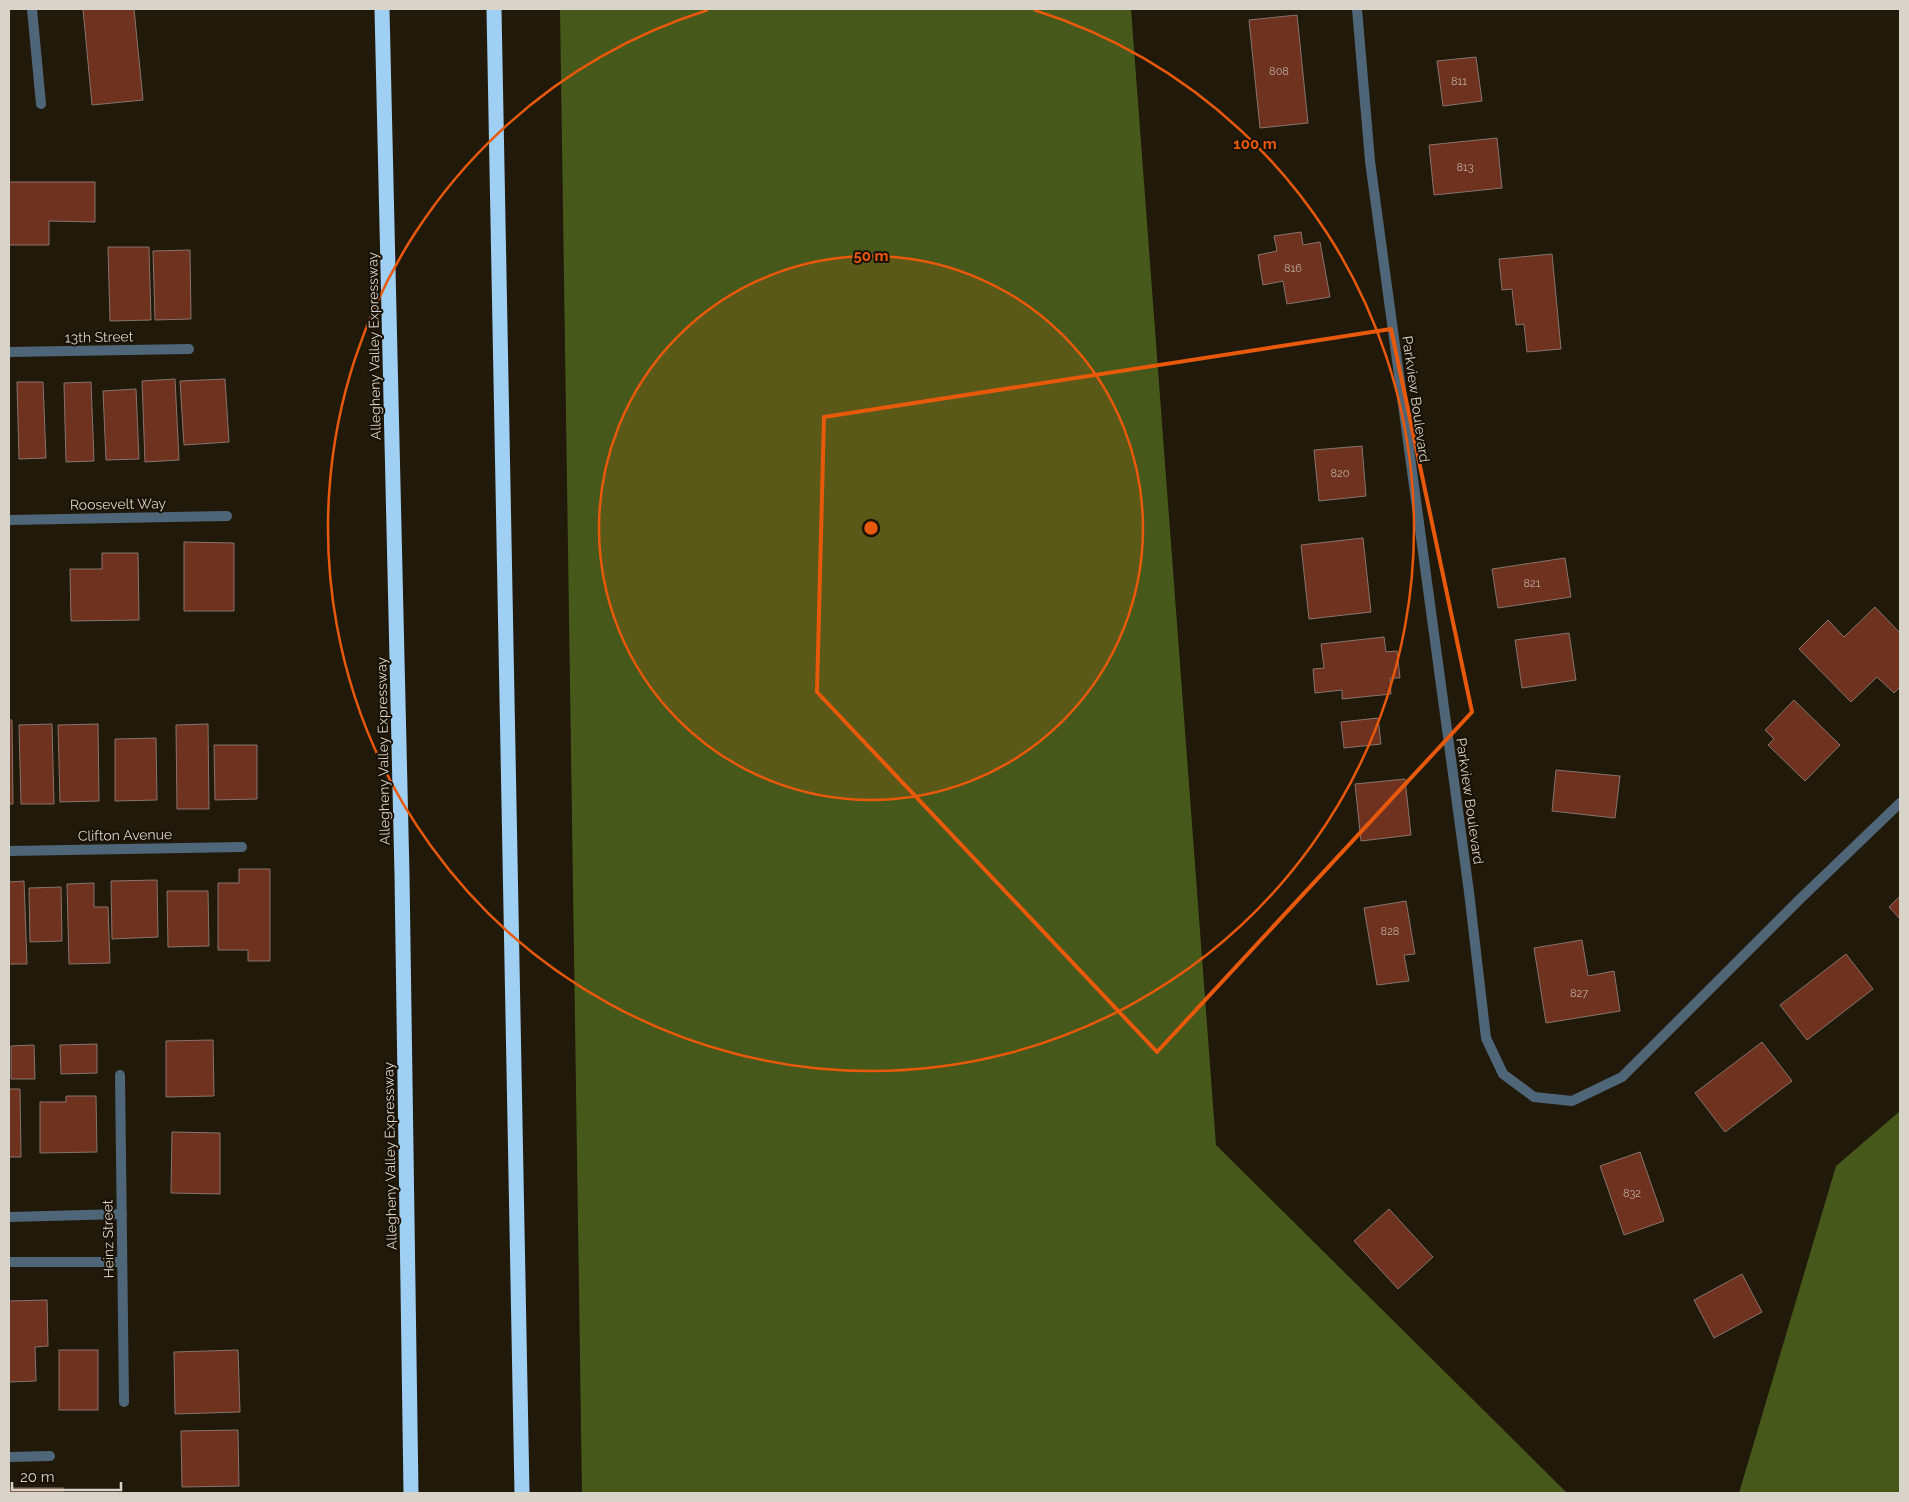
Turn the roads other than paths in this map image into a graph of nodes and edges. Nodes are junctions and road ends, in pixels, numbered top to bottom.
1 (32, 9) edge
2 (382, 9) edge
3 (494, 9) edge
4 (1357, 9) edge
5 (41, 104) dead end
6 (189, 349) dead end
7 (9, 352) edge
8 (228, 516) dead end
9 (9, 520) edge
10 (1900, 803) edge
11 (242, 847) dead end
12 (9, 851) edge
13 (120, 1075) dead end
14 (122, 1214) junction
15 (9, 1217) edge
16 (9, 1262) edge
17 (122, 1262) junction
18 (124, 1402) dead end
19 (50, 1456) dead end
20 (9, 1457) edge
21 (411, 1493) edge
22 (522, 1493) edge

1 - 5 street
2 - 21 highway, Allegheny Valley Expressway
3 - 22 highway
4 - 10 street, Parkview Boulevard
6 - 7 street, 13th Street
8 - 9 street, Roosevelt Way
11 - 12 street, Clifton Avenue
13 - 14 street, Heinz Street
14 - 15 street
14 - 17 street, Heinz Street
16 - 17 street
17 - 18 street, Heinz Street
19 - 20 street

